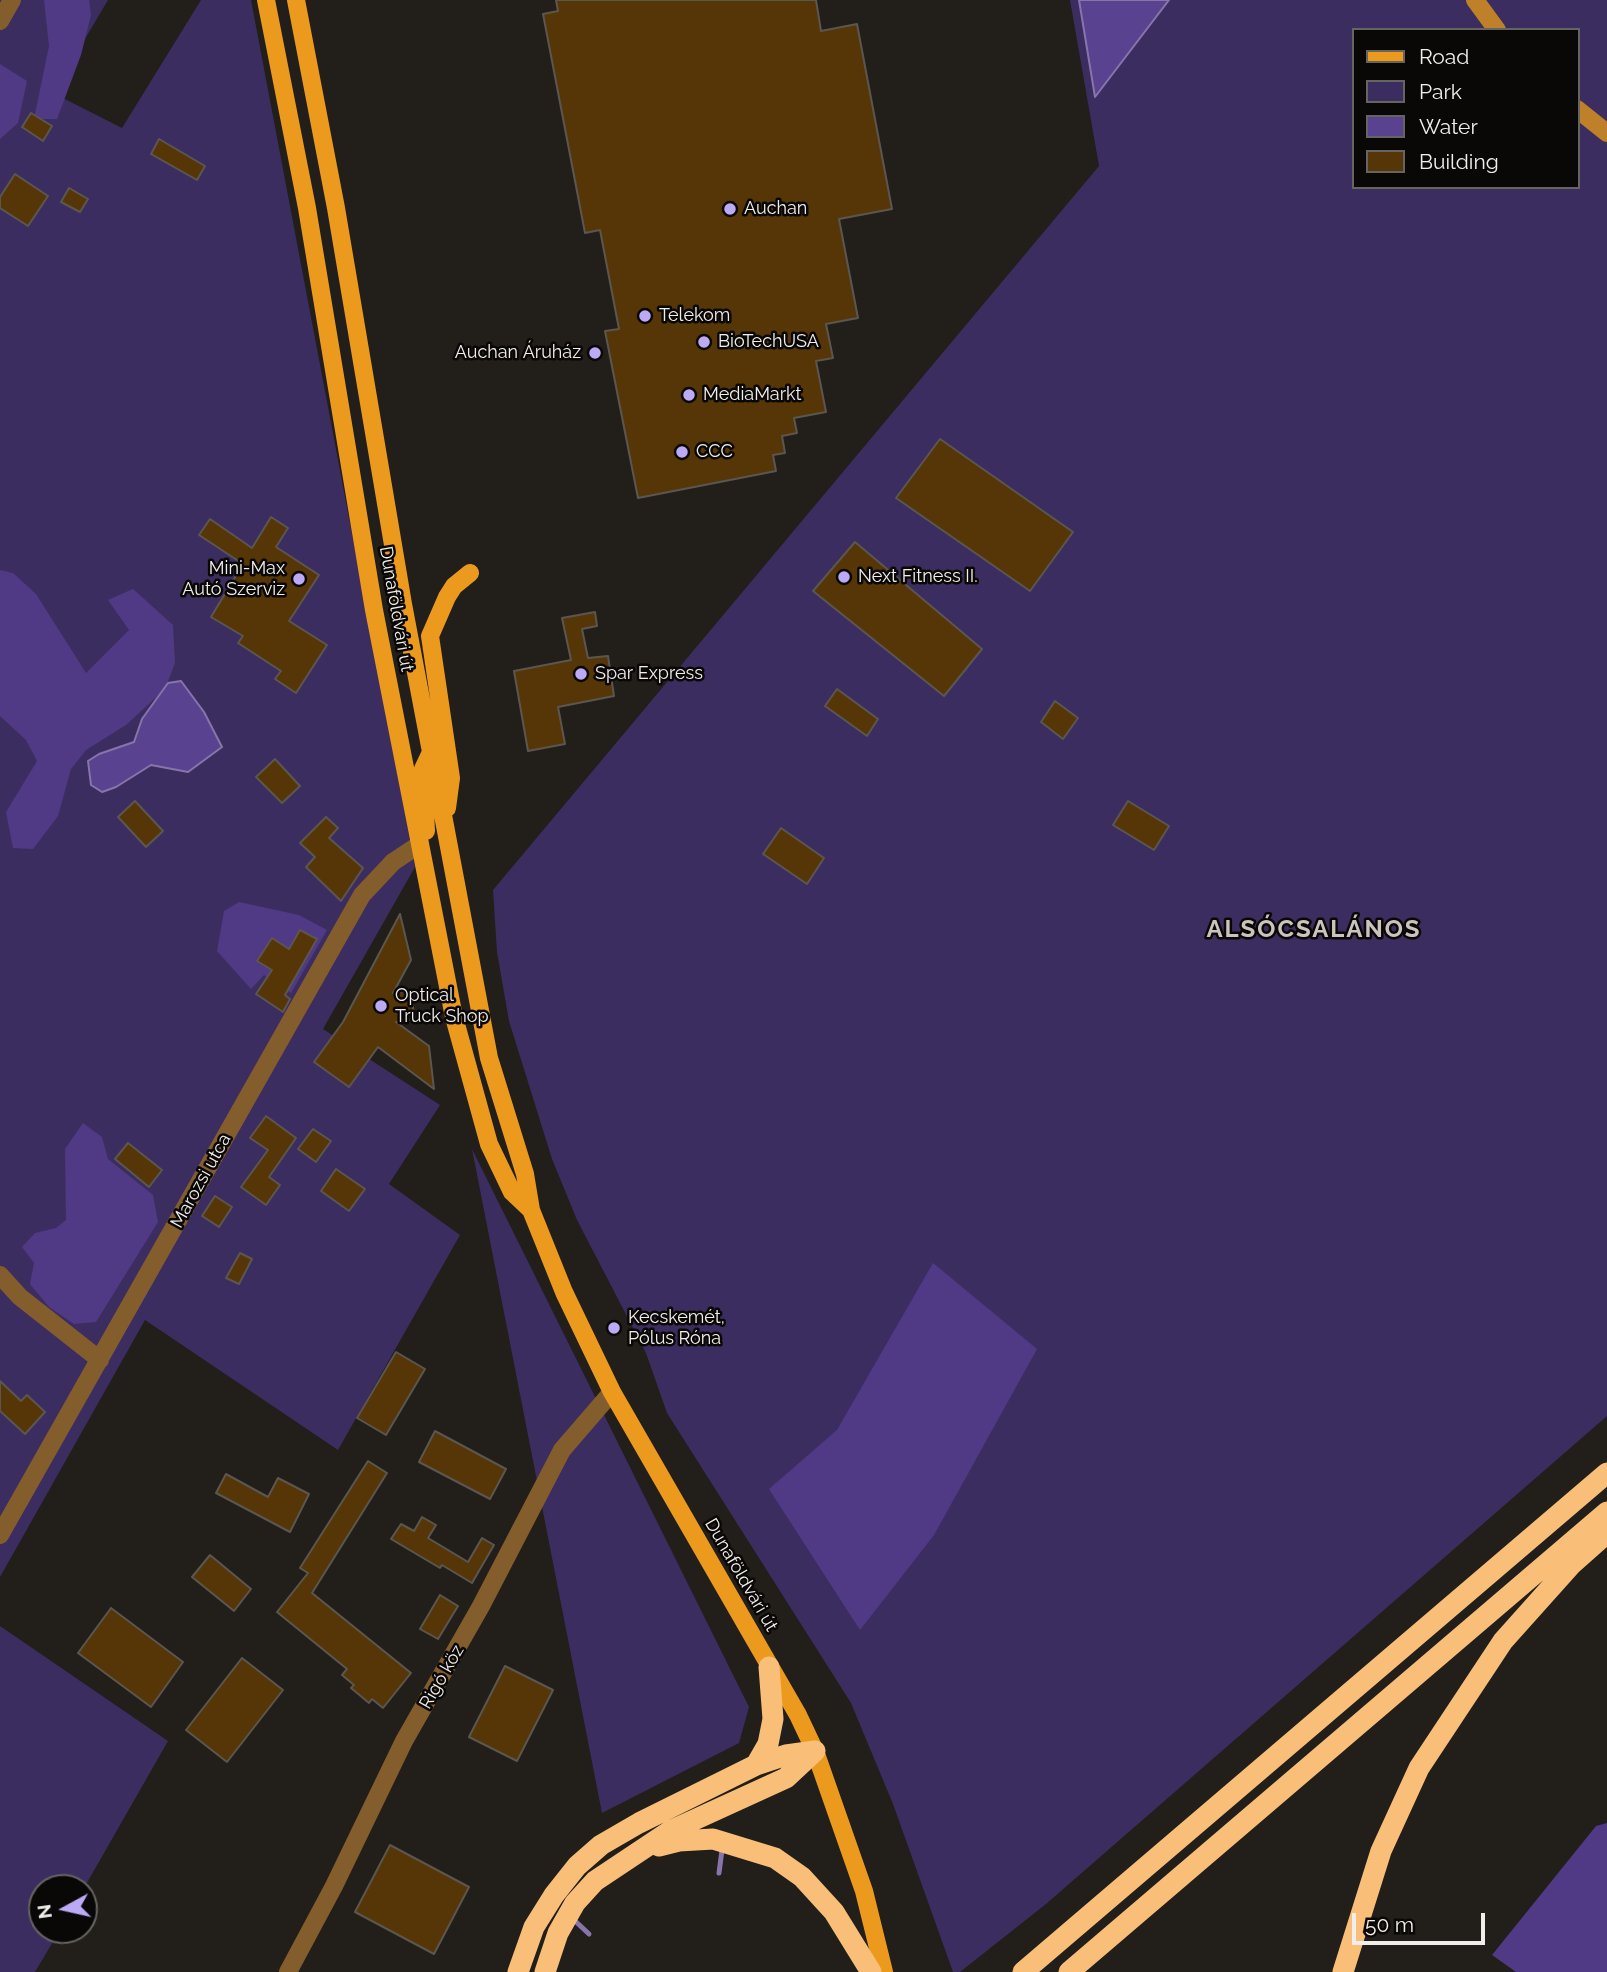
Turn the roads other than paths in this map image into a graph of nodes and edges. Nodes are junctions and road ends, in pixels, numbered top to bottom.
1 (12, 0) edge
2 (266, 0) edge
3 (296, 0) edge
4 (1475, 0) edge
5 (0, 21) edge
6 (1496, 28) edge
7 (1579, 110) edge
8 (1607, 133) edge
9 (470, 573) dead end
10 (431, 751) junction
11 (445, 822) junction
12 (420, 844) junction
13 (531, 1210) junction
14 (0, 1275) edge
15 (100, 1360) junction
16 (612, 1392) junction
17 (1607, 1473) edge
18 (1607, 1512) edge
19 (1607, 1533) edge
20 (0, 1535) edge
21 (769, 1667) junction
22 (815, 1751) junction
23 (756, 1765) junction
24 (640, 1852) junction
25 (288, 1972) edge
26 (518, 1972) edge
27 (545, 1972) edge
28 (871, 1972) edge
29 (884, 1972) edge
30 (1023, 1972) edge
31 (1069, 1972) edge
32 (1343, 1972) edge

1 - 5 street
2 - 12 main road, Dunaföldvári út
3 - 10 main road, Dunaföldvári út
4 - 6 street
7 - 8 street
9 - 11 main road
10 - 11 main road, Dunaföldvári út
10 - 12 main road
11 - 13 main road, Dunaföldvári út
12 - 13 main road, Dunaföldvári út
12 - 15 street, Marozsi utca
13 - 16 main road, Dunaföldvári út
14 - 15 street
15 - 20 street, Marozsi utca
16 - 21 main road, Dunaföldvári út
16 - 25 street, Rigó köz
17 - 30 highway
18 - 31 highway
19 - 32 highway
21 - 22 main road, Dunaföldvári út
21 - 23 highway
22 - 23 highway
22 - 24 highway
22 - 29 main road, Dunaföldvári út
23 - 26 highway
24 - 27 highway
24 - 28 highway

